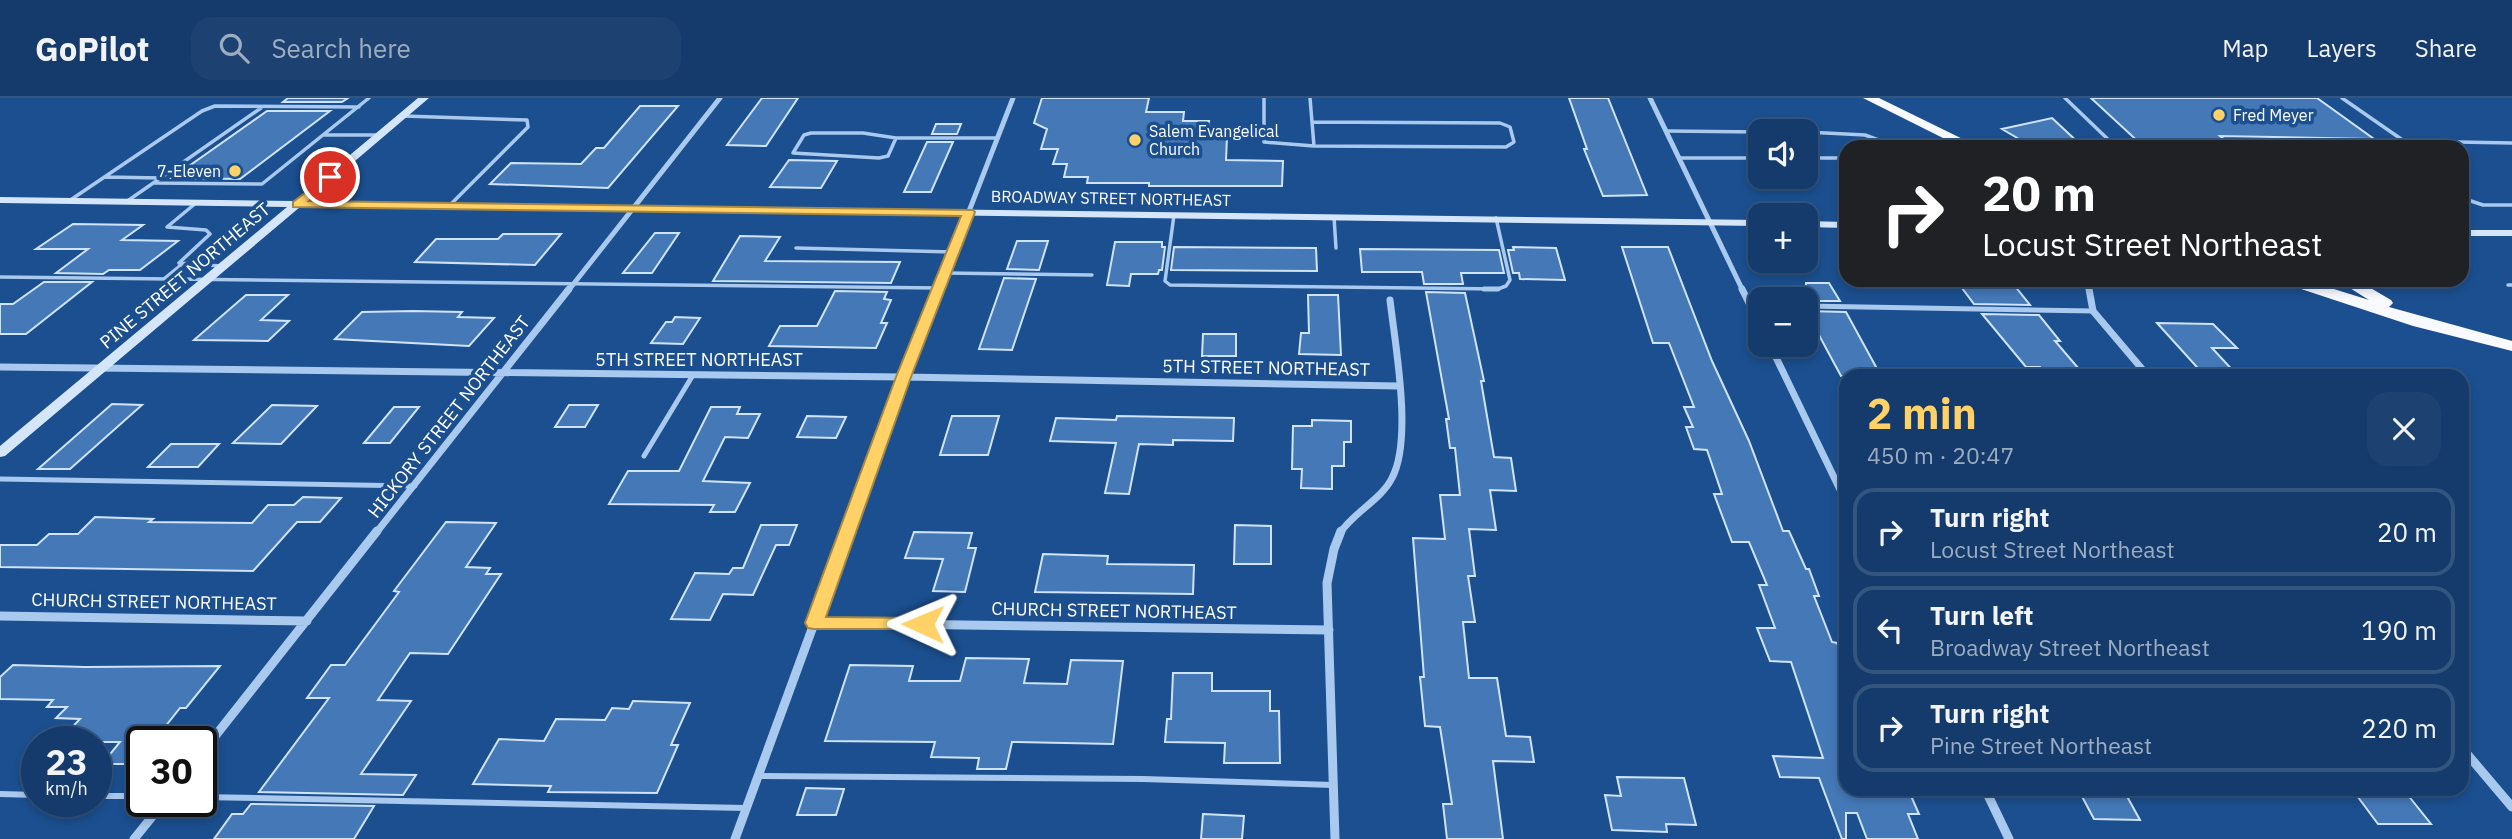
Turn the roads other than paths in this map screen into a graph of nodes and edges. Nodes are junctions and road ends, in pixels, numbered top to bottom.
1 (369, 98) edge
2 (424, 98) edge
3 (720, 98) edge
4 (1013, 98) edge
5 (1264, 98) edge
6 (1310, 98) edge
7 (1650, 98) edge
8 (1870, 98) edge
9 (2065, 98) edge
10 (2342, 98) edge
11 (263, 106) junction
12 (359, 107) junction
13 (403, 116) junction
14 (527, 120) joint
15 (1312, 122) junction
16 (1666, 131) junction
17 (1748, 132) edge
18 (1818, 132) edge
19 (323, 135) junction
20 (380, 135) junction
21 (896, 138) junction
22 (997, 138) junction
23 (1877, 140) edge
24 (1957, 140) edge
25 (2109, 140) edge
26 (2403, 140) edge
27 (2469, 142) edge
28 (2512, 143) edge
29 (1314, 146) junction
30 (1679, 158) junction
31 (1748, 158) edge
32 (1818, 158) edge
33 (1839, 158) edge
34 (105, 177) junction
35 (161, 178) junction
36 (154, 183) junction
37 (0, 200) edge
38 (2469, 200) edge
39 (69, 201) junction
40 (127, 202) junction
41 (196, 203) junction
42 (298, 205) junction
43 (2512, 205) edge
44 (449, 206) junction
45 (633, 208) junction
46 (969, 212) junction
47 (1174, 215) junction
48 (1334, 217) junction
49 (1496, 218) junction
50 (1710, 221) junction
51 (1748, 223) edge
52 (1818, 224) edge
53 (1839, 225) edge
54 (2469, 233) edge
55 (2512, 233) edge
56 (796, 248) dead end
57 (1336, 248) dead end
58 (953, 252) junction
59 (181, 265) junction
60 (224, 266) junction
61 (944, 273) junction
62 (1092, 275) dead end
63 (0, 277) edge
64 (163, 279) junction
65 (207, 280) junction
66 (573, 285) junction
67 (2089, 287) edge
68 (2311, 287) edge
69 (2357, 287) edge
70 (939, 288) junction
71 (1748, 299) edge
72 (1390, 300) dead end
73 (1818, 306) edge
74 (2093, 311) junction
75 (2419, 322) junction
76 (2512, 346) edge
77 (1776, 357) edge
78 (0, 367) edge
79 (102, 368) junction
80 (2142, 369) edge
81 (504, 374) junction
82 (693, 375) junction
83 (904, 377) junction
84 (1398, 386) junction
85 (0, 453) edge
86 (644, 456) dead end
87 (0, 479) edge
88 (415, 486) junction
89 (1839, 488) edge
90 (0, 616) edge
91 (307, 621) junction
92 (814, 623) junction
93 (1329, 629) junction
94 (217, 734) edge
95 (2469, 756) edge
96 (759, 776) junction
97 (1334, 785) junction
98 (0, 794) edge
99 (21, 795) edge
100 (1988, 796) edge
101 (217, 797) edge
102 (2512, 807) edge
103 (746, 808) junction
104 (152, 817) edge
105 (134, 839) edge
106 (735, 839) edge
107 (1335, 839) edge
108 (2009, 839) edge

1 - 12 lane
2 - 13 main road, PINE STREET NORTHEAST
3 - 45 street, HICKORY STREET NORTHEAST
4 - 22 street
5 - 29 lane
6 - 15 lane
7 - 16 street
8 - 24 highway
9 - 25 lane
10 - 26 lane
11 - 12 lane
11 - 34 lane
11 - 35 lane
12 - 19 lane
13 - 14 lane
13 - 20 main road, PINE STREET NORTHEAST
14 - 44 lane
15 - 29 lane
15 - 29 lane
16 - 17 lane
16 - 30 street
18 - 23 lane
19 - 20 lane
19 - 36 lane
20 - 42 main road, PINE STREET NORTHEAST
21 - 21 lane
21 - 22 lane
22 - 46 street
27 - 28 lane
30 - 31 lane
30 - 50 street
32 - 33 lane
34 - 35 lane
34 - 39 lane
35 - 36 lane
36 - 40 lane
37 - 39 main road, BROADWAY STREET NORTHEAST
38 - 43 lane
39 - 40 main road, BROADWAY STREET NORTHEAST
40 - 41 main road, BROADWAY STREET NORTHEAST
41 - 42 main road, BROADWAY STREET NORTHEAST
41 - 59 lane
42 - 44 main road, BROADWAY STREET NORTHEAST
42 - 60 main road, PINE STREET NORTHEAST
44 - 45 main road, BROADWAY STREET NORTHEAST
45 - 46 main road, BROADWAY STREET NORTHEAST
45 - 66 street, HICKORY STREET NORTHEAST
46 - 47 main road, BROADWAY STREET NORTHEAST
46 - 58 street
47 - 48 main road, BROADWAY STREET NORTHEAST
47 - 49 lane
48 - 49 main road, BROADWAY STREET NORTHEAST
48 - 57 lane
49 - 50 main road, BROADWAY STREET NORTHEAST
50 - 51 main road, BROADWAY STREET NORTHEAST
50 - 71 street
52 - 53 main road
54 - 55 main road
56 - 58 lane
58 - 61 street
59 - 60 lane
59 - 64 lane
60 - 65 main road, PINE STREET NORTHEAST
61 - 62 lane
61 - 70 street
63 - 64 lane
64 - 65 lane
65 - 66 lane
65 - 79 main road, PINE STREET NORTHEAST
66 - 70 lane
66 - 81 street, HICKORY STREET NORTHEAST
67 - 74 street
68 - 75 highway
69 - 75 highway
70 - 83 street
72 - 84 street
73 - 74 lane
74 - 80 street
75 - 76 highway
77 - 89 street
78 - 79 street, 5TH STREET NORTHEAST
79 - 81 street, 5TH STREET NORTHEAST
79 - 85 main road, PINE STREET NORTHEAST
81 - 82 street, 5TH STREET NORTHEAST
81 - 88 street, HICKORY STREET NORTHEAST
82 - 83 street, 5TH STREET NORTHEAST
82 - 86 lane
83 - 84 street, 5TH STREET NORTHEAST
83 - 92 street
84 - 93 street
87 - 88 lane
88 - 91 street, HICKORY STREET NORTHEAST
90 - 91 street, CHURCH STREET NORTHEAST
91 - 94 street, HICKORY STREET NORTHEAST
92 - 93 street, CHURCH STREET NORTHEAST
92 - 96 street
93 - 97 street
95 - 102 street
96 - 97 lane
96 - 103 street
97 - 107 street
98 - 99 lane
100 - 108 street
101 - 103 lane
103 - 106 street
104 - 105 street

